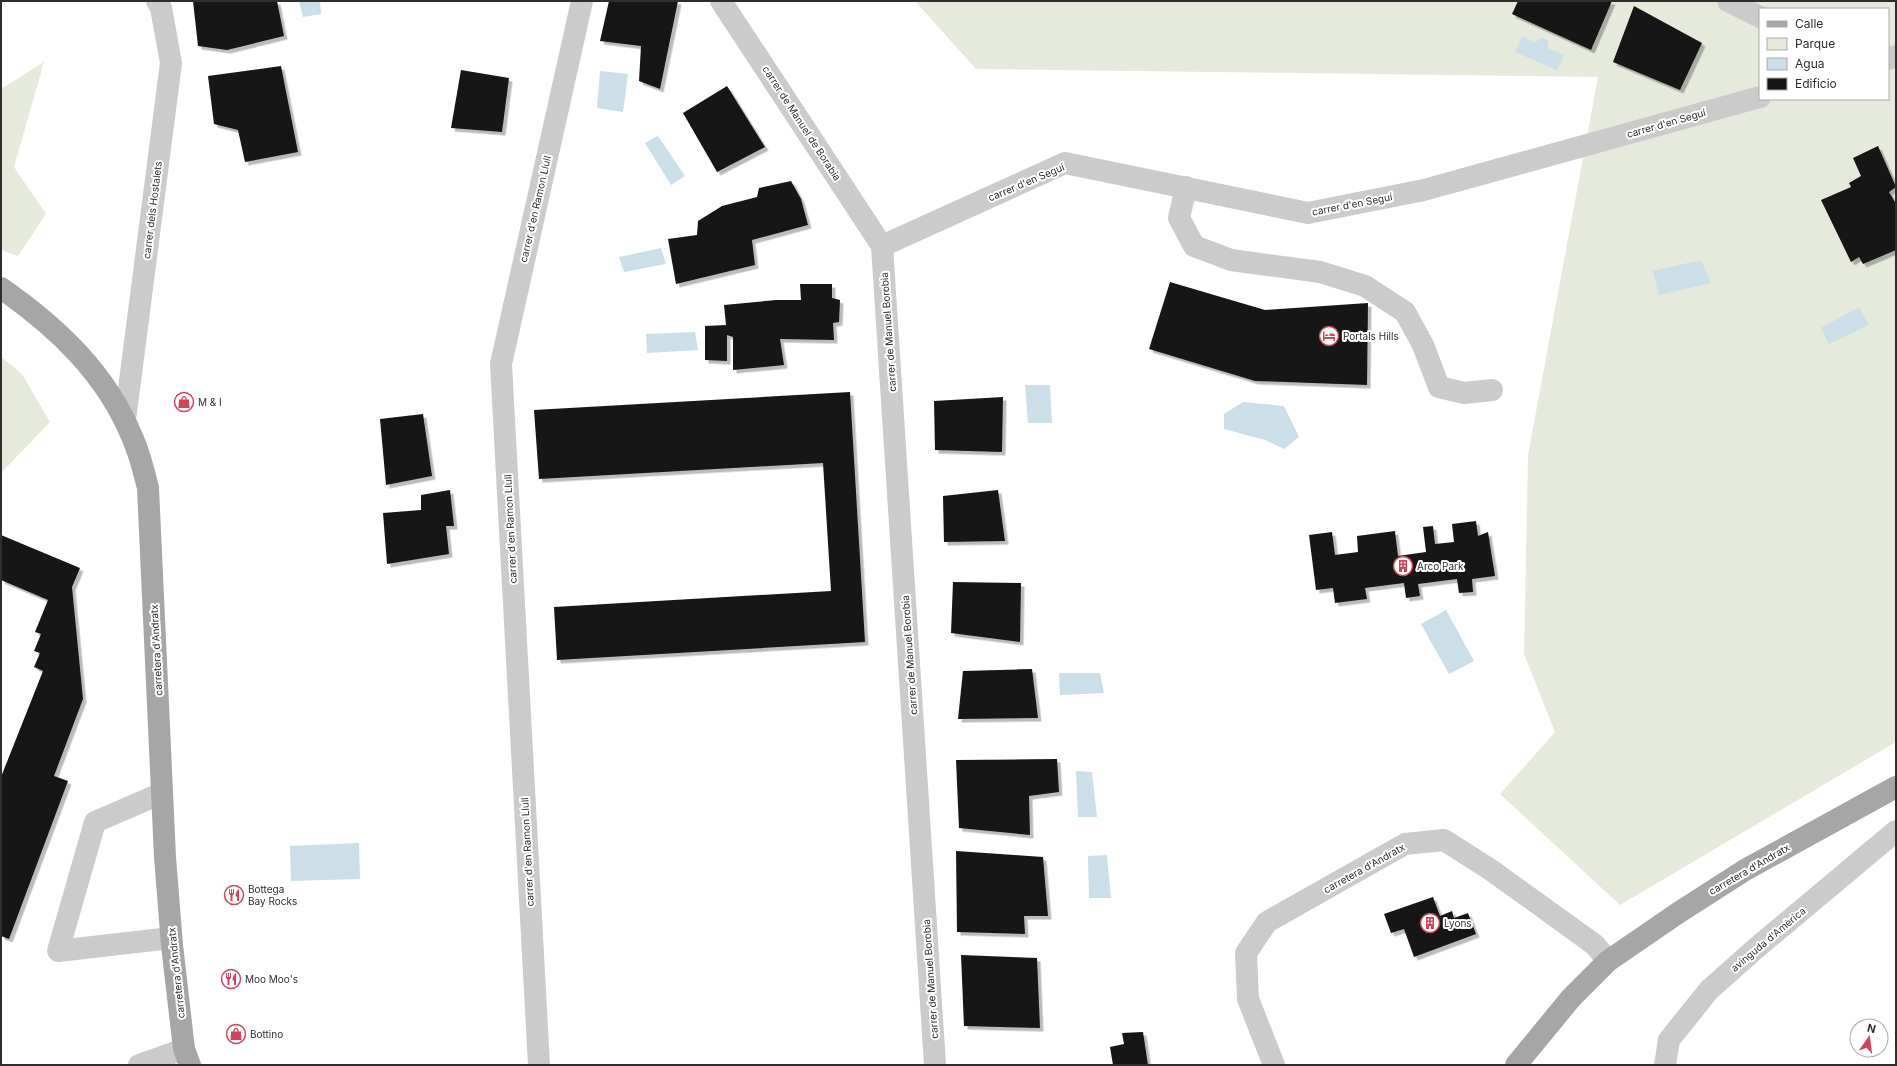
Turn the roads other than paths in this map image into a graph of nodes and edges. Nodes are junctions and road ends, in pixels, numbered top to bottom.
1 (157, 1) edge
2 (582, 1) edge
3 (721, 1) edge
4 (1728, 1) edge
5 (1759, 16) edge
6 (1759, 97) edge
7 (1186, 187) junction
8 (882, 246) junction
9 (1, 288) edge
10 (1492, 390) dead end
11 (125, 420) junction
12 (1896, 787) edge
13 (162, 793) junction
14 (1896, 831) edge
15 (171, 938) junction
16 (1608, 961) junction
17 (187, 1057) edge
18 (139, 1065) edge
19 (538, 1065) edge
20 (935, 1065) edge
21 (1274, 1065) edge
22 (1516, 1065) edge
23 (1665, 1065) edge

1 - 11 street, carrer dels Hostalets
2 - 19 street, carrer d'en Ramon Llull
3 - 8 street, carrer de Manuel de Borabia
4 - 5 street
6 - 7 street, carrer d'en Seguí
7 - 8 street, carrer d'en Seguí
7 - 10 street
8 - 20 street, carrer de Manuel Borobia
9 - 11 main road, carretera d'Andratx
11 - 13 main road, carretera d'Andratx
12 - 16 main road, carretera d'Andratx
13 - 15 main road, carretera d'Andratx
13 - 15 street
14 - 23 street, avinguda d'Amèrica
15 - 17 main road, carretera d'Andratx
16 - 21 street, carretera d'Andratx
16 - 22 main road, carretera d'Andratx
17 - 18 street

